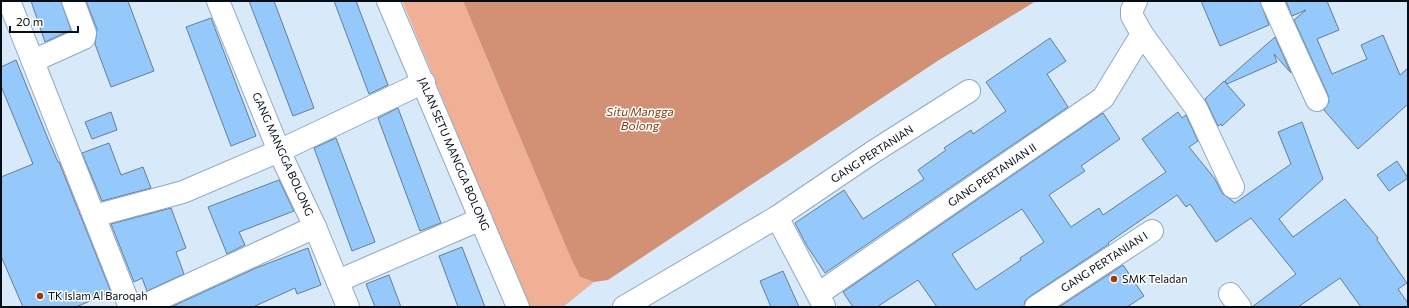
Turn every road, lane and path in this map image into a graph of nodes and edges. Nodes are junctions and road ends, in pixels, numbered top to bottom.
1 (73, 1) edge
2 (218, 1) edge
3 (388, 1) edge
4 (1136, 1) edge
5 (1272, 1) edge
6 (8, 8) edge
7 (1142, 34) junction
8 (33, 61) junction
9 (424, 82) junction
10 (969, 91) dead end
11 (1317, 100) dead end
12 (279, 151) junction
13 (1233, 187) dead end
14 (94, 216) junction
15 (777, 217) junction
16 (481, 219) junction
17 (315, 227) junction
18 (1152, 231) dead end
19 (338, 281) junction
20 (821, 300) edge
21 (130, 307) edge
22 (141, 307) edge
23 (348, 307) edge
24 (518, 307) edge
25 (624, 307) edge
26 (1036, 307) edge

1 - 8 street
2 - 12 street, GANG MANGGA BOLONG
3 - 9 street, JALAN SETU MANGGA BOLONG
4 - 7 street
5 - 11 street
6 - 8 street
7 - 13 street
7 - 20 street, GANG PERTANIAN II
8 - 14 street
9 - 12 street
9 - 16 street, JALAN SETU MANGGA BOLONG
10 - 15 street, GANG PERTANIAN
12 - 14 street
12 - 17 street, GANG MANGGA BOLONG
14 - 21 street
15 - 20 street
15 - 25 street
16 - 19 street
16 - 24 street, JALAN SETU MANGGA BOLONG
17 - 19 street, GANG MANGGA BOLONG
17 - 22 street
18 - 26 street, GANG PERTANIAN I
19 - 23 street, GANG MANGGA BOLONG

